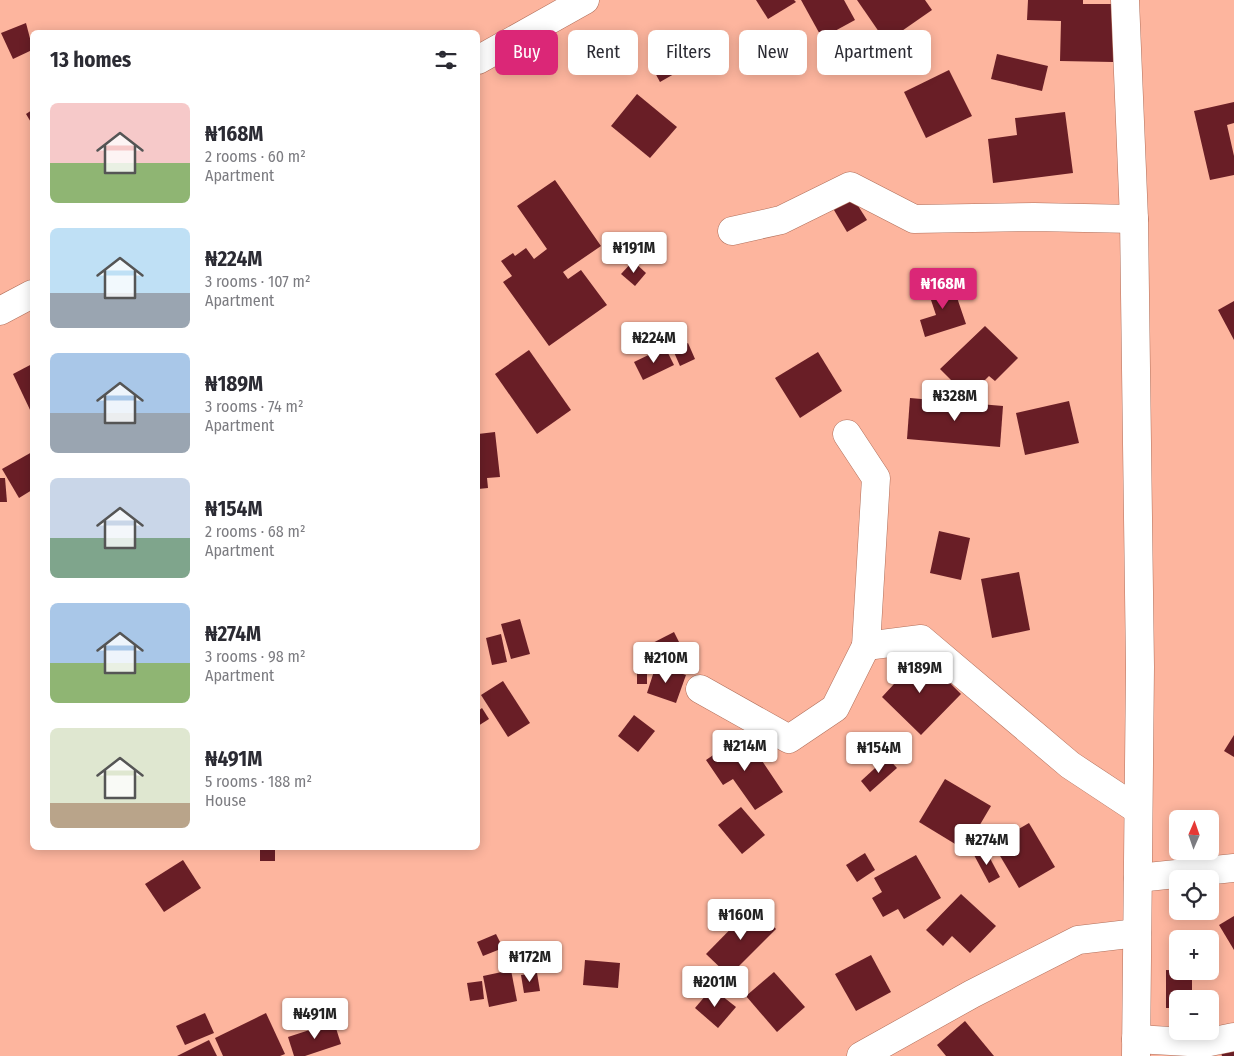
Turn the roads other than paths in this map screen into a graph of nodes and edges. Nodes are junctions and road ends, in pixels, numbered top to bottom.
1 (585, 0) edge
2 (1125, 0) edge
3 (480, 59) edge
4 (1134, 219) junction
5 (732, 230) dead end
6 (30, 295) edge
7 (0, 311) edge
8 (847, 434) dead end
9 (866, 646) junction
10 (700, 689) dead end
11 (1138, 810) junction
12 (1234, 868) edge
13 (1138, 878) junction
14 (1137, 934) junction
15 (1234, 1037) edge
16 (1136, 1047) edge
17 (861, 1056) edge

1 - 3 street
2 - 4 street
4 - 5 street
4 - 11 street
6 - 7 street
8 - 9 street
9 - 10 street
9 - 11 street
11 - 13 street
12 - 13 street
13 - 14 street
14 - 16 street
14 - 17 street
15 - 16 street

